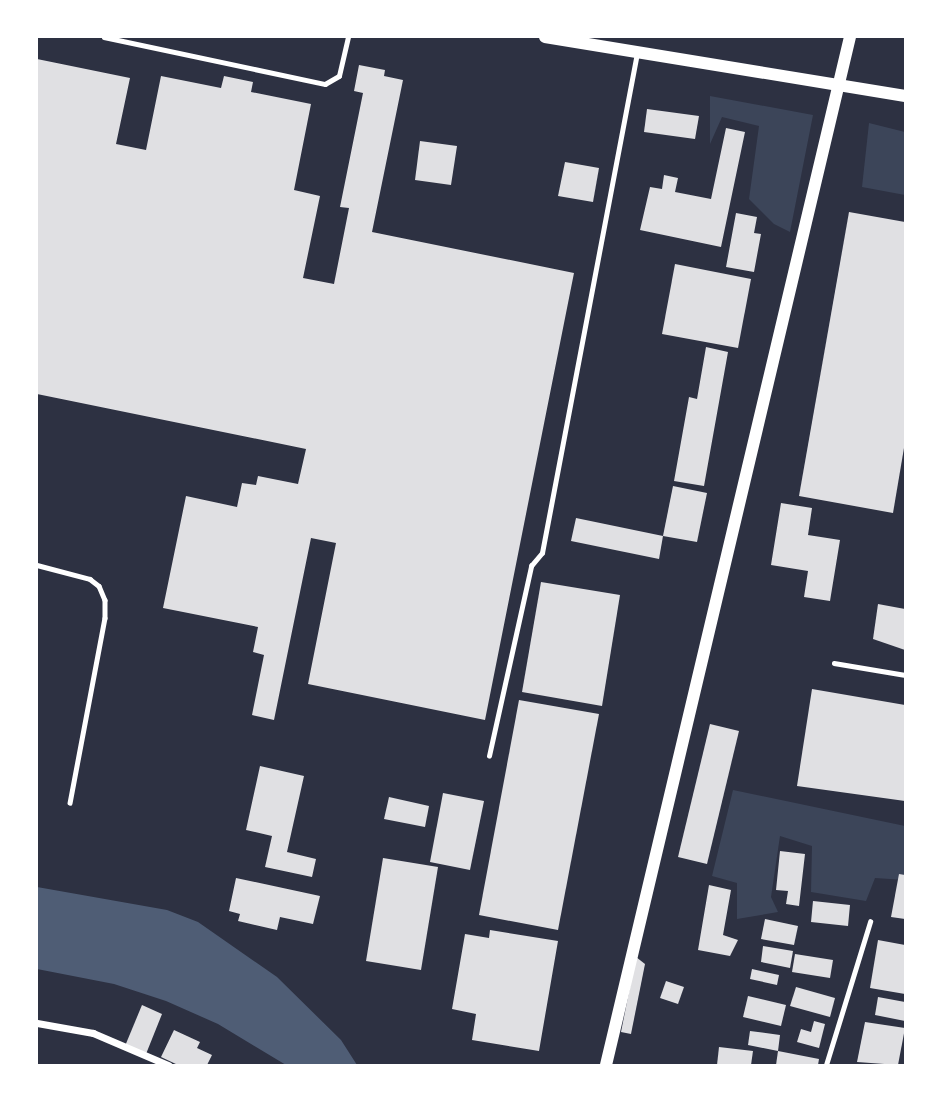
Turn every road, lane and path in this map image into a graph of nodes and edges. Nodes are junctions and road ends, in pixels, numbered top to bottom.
1 (104, 37) edge
2 (348, 37) edge
3 (545, 37) edge
4 (850, 37) edge
5 (637, 52) junction
6 (840, 84) junction
7 (905, 96) edge
8 (37, 565) edge
9 (834, 663) dead end
10 (905, 675) edge
11 (489, 756) dead end
12 (70, 803) dead end
13 (870, 922) dead end
14 (37, 1023) edge
15 (168, 1065) edge
16 (606, 1065) edge
17 (826, 1065) edge

1 - 2 lane
3 - 5 street
4 - 6 street
5 - 6 street
5 - 11 lane
6 - 7 street
6 - 16 street
8 - 12 lane
9 - 10 lane
13 - 17 lane
14 - 15 street

